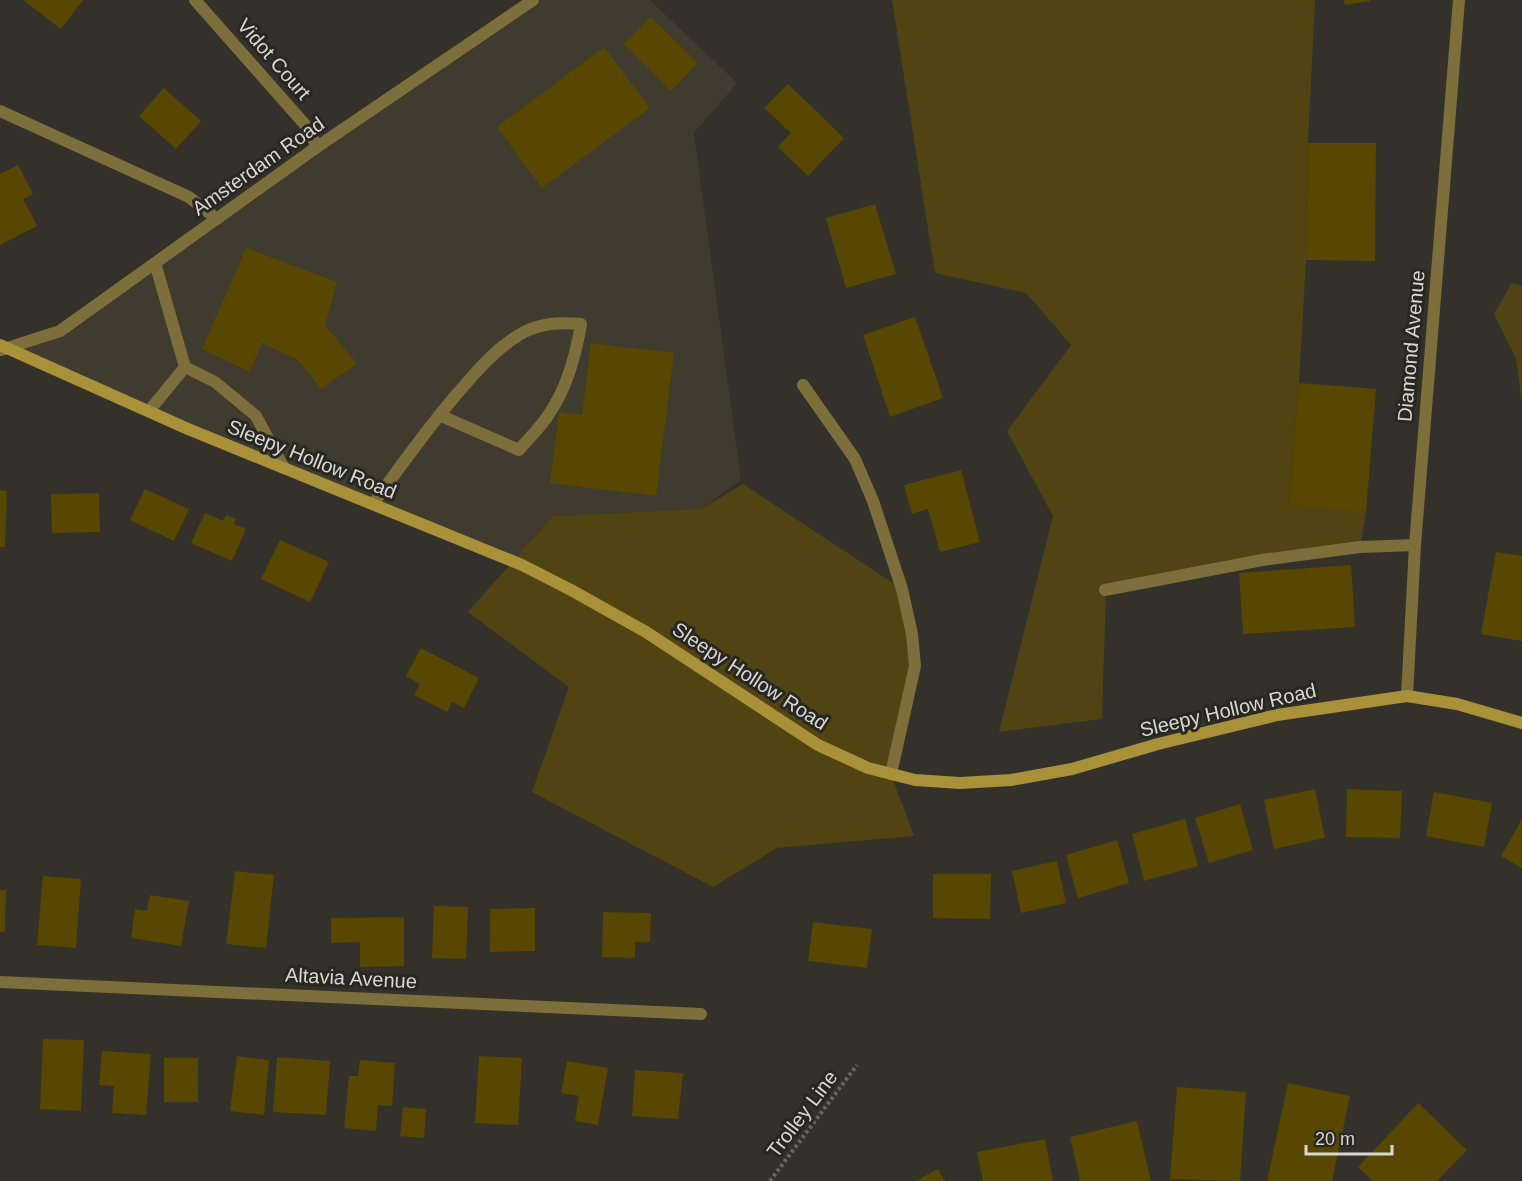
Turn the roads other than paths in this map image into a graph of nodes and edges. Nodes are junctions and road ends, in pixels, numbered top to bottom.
1 (195, 0) edge
2 (532, 0) edge
3 (1459, 0) edge
4 (0, 111) edge
5 (317, 147) junction
6 (217, 219) junction
7 (155, 263) junction
8 (2, 348) edge
9 (185, 367) junction
10 (803, 385) dead end
11 (149, 411) junction
12 (439, 415) junction
13 (284, 468) junction
14 (373, 504) junction
15 (1415, 545) junction
16 (1105, 590) dead end
17 (1407, 696) junction
18 (1522, 723) edge
19 (891, 774) junction
20 (0, 982) edge
21 (701, 1014) dead end

1 - 5 street, Vidot Court
2 - 5 street, Amsterdam Road
3 - 15 street, Diamond Avenue
4 - 6 street
5 - 6 street, Amsterdam Road
6 - 7 street, Amsterdam Road
7 - 8 street, Amsterdam Road
7 - 9 street
8 - 11 main road, Sleepy Hollow Road
9 - 11 street
9 - 13 street
10 - 19 street
11 - 13 main road, Sleepy Hollow Road
12 - 12 street
12 - 14 street
13 - 14 main road, Sleepy Hollow Road
14 - 19 main road, Sleepy Hollow Road
15 - 16 street
15 - 17 street, Diamond Avenue
17 - 18 main road, Sleepy Hollow Road
17 - 19 main road, Sleepy Hollow Road
20 - 21 street, Altavia Avenue

